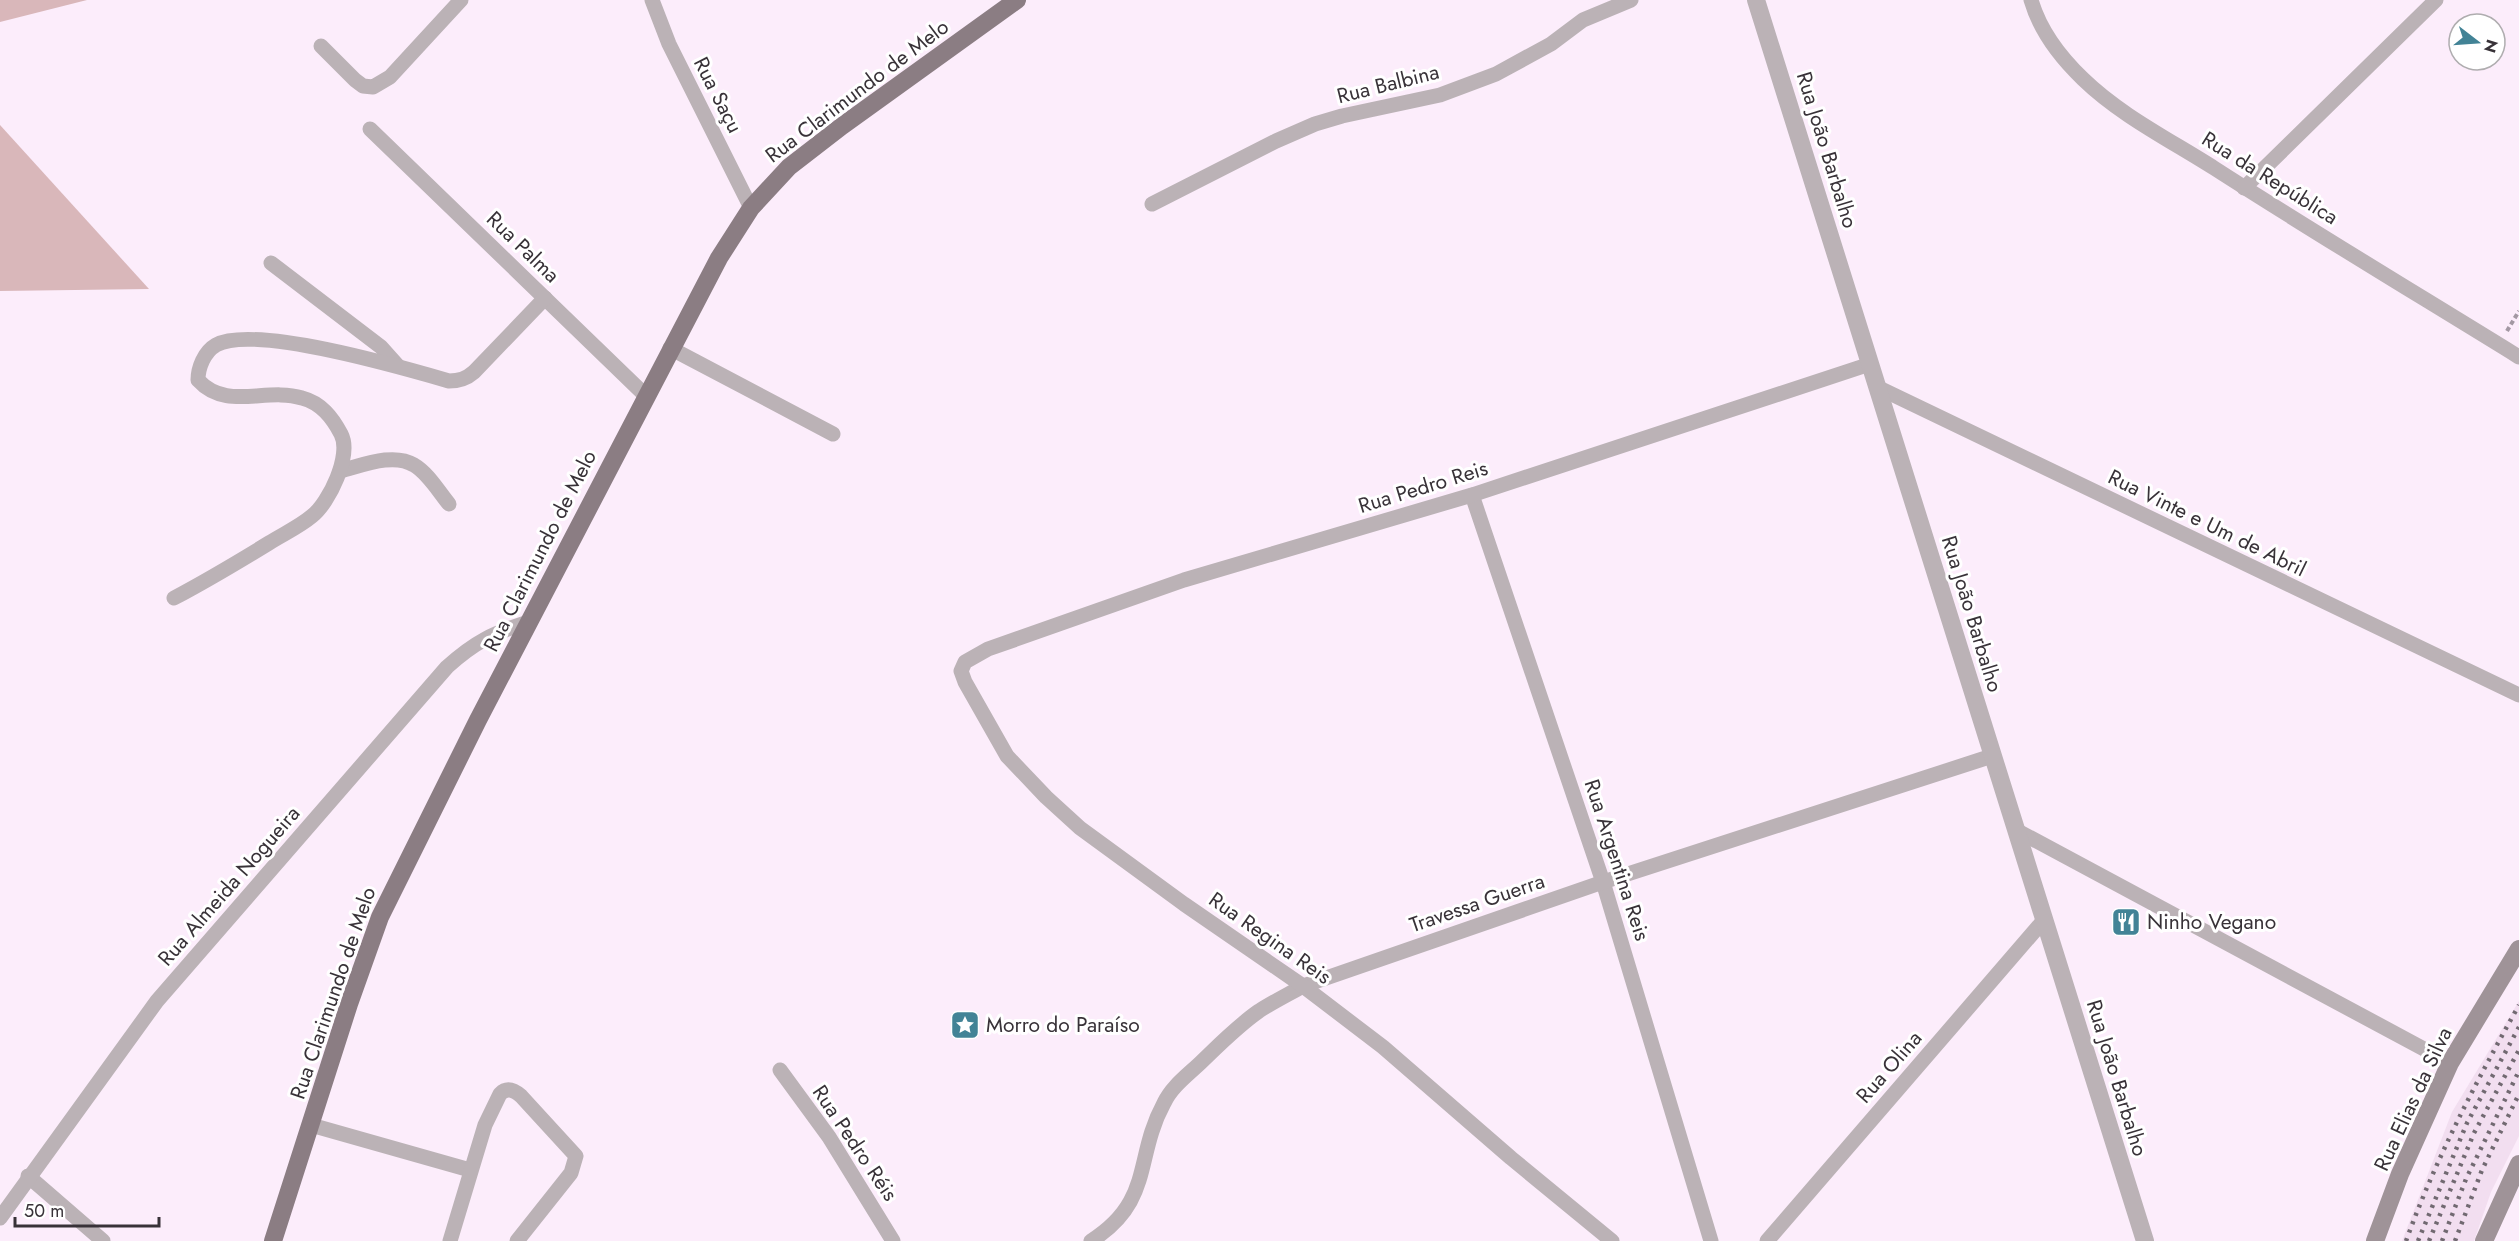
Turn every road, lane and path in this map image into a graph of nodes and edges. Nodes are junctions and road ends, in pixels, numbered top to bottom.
1 (461, 0) edge
2 (652, 0) edge
3 (1017, 0) edge
4 (1631, 0) edge
5 (1756, 0) edge
6 (2031, 0) edge
7 (2436, 0) edge
8 (321, 46) dead end
9 (370, 129) dead end
10 (2244, 188) junction
11 (1152, 204) dead end
12 (751, 208) junction
13 (271, 263) dead end
14 (545, 298) junction
15 (2519, 311) edge
16 (2498, 344) junction
17 (670, 348) junction
18 (2519, 357) edge
19 (1870, 364) junction
20 (398, 366) junction
21 (1877, 387) junction
22 (646, 396) junction
23 (833, 434) dead end
24 (340, 471) junction
25 (1472, 495) junction
26 (449, 504) dead end
27 (174, 598) dead end
28 (528, 622) junction
29 (988, 649) joint
30 (2519, 695) edge
31 (1992, 756) junction
32 (2016, 830) junction
33 (1603, 882) junction
34 (2044, 920) junction
35 (2519, 949) edge
36 (1303, 986) junction
37 (2450, 1063) junction
38 (780, 1070) dead end
39 (311, 1125) junction
40 (2519, 1164) edge
41 (470, 1170) junction
42 (28, 1176) junction
43 (0, 1218) edge
44 (103, 1241) edge
45 (273, 1241) edge
46 (450, 1241) edge
47 (517, 1241) edge
48 (893, 1241) edge
49 (1091, 1241) edge
50 (1612, 1241) edge
51 (1711, 1241) edge
52 (1767, 1241) edge
53 (2145, 1241) edge
54 (2375, 1241) edge
55 (2484, 1241) edge

1 - 8 street
2 - 12 street, Rua Saçu
3 - 12 main road, Rua Clarimundo de Melo
4 - 11 street, Rua Balbina
5 - 19 street, Rua João Barbalho
6 - 10 street, Rua da República
7 - 10 street
9 - 14 street, Rua Palma
10 - 16 street, Rua da República
12 - 17 main road, Rua Clarimundo de Melo
13 - 20 street
14 - 20 street
14 - 22 street, Rua Palma
15 - 16 path
16 - 18 street, Rua da República
17 - 22 main road, Rua Clarimundo de Melo
17 - 23 street
19 - 21 street, Rua João Barbalho
19 - 25 street, Rua Pedro Reis
20 - 24 street
21 - 30 street, Rua Vinte e Um de Abril
21 - 31 street, Rua João Barbalho
22 - 28 main road, Rua Clarimundo de Melo
24 - 26 street
24 - 27 street
25 - 29 street, Rua Pedro Reis
25 - 33 street, Rua Argentina Reis
28 - 39 main road, Rua Clarimundo de Melo
28 - 42 street, Rua Almeida Nogueira
29 - 36 street, Rua Regina Reis
31 - 32 street, Rua João Barbalho
31 - 33 street, Travessa Guerra
32 - 34 street, Rua João Barbalho
32 - 37 street
33 - 36 street, Travessa Guerra
33 - 51 street, Rua Argentina Reis
34 - 52 street, Rua Olina
34 - 53 street, Rua João Barbalho
35 - 37 main road, Rua Elias da Silva
36 - 49 street, Travessa Guerra
36 - 50 street, Rua Regina Reis
37 - 54 main road, Rua Elias da Silva
38 - 48 street, Rua Pedro Réis
39 - 41 street
39 - 45 main road, Rua Clarimundo de Melo
40 - 55 main road
41 - 46 street
41 - 47 street
42 - 43 street, Rua Almeida Nogueira
42 - 44 street

